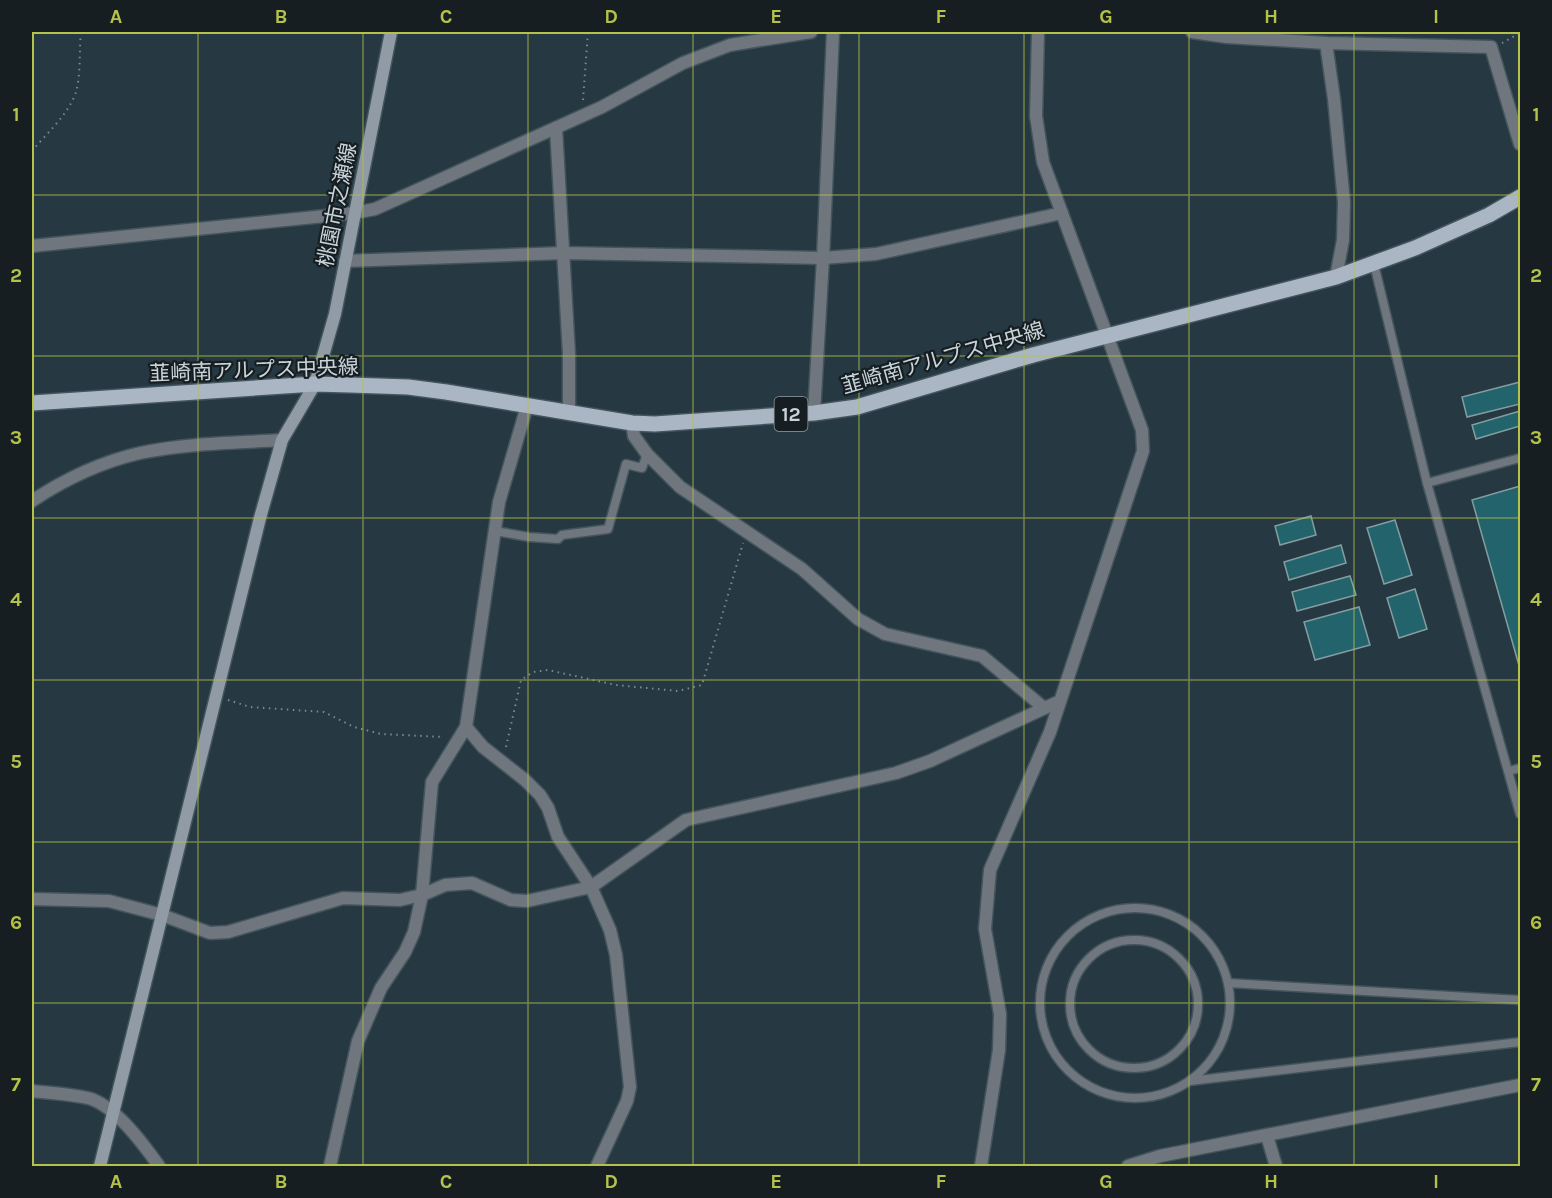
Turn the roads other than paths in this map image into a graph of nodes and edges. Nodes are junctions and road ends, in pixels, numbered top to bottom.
1 (391, 32) edge
2 (811, 32) edge
3 (833, 32) edge
4 (1038, 32) edge
5 (1192, 32) edge
6 (1326, 43) junction
7 (556, 128) junction
8 (1521, 144) edge
9 (1521, 197) edge
10 (354, 213) junction
11 (1062, 213) junction
12 (32, 246) edge
13 (564, 253) junction
14 (823, 258) junction
15 (345, 261) junction
16 (1374, 264) junction
17 (1336, 277) junction
18 (1107, 334) junction
19 (315, 384) junction
20 (32, 403) edge
21 (527, 406) junction
22 (814, 413) junction
23 (569, 414) junction
24 (632, 423) junction
25 (282, 440) junction
26 (647, 454) junction
27 (1521, 458) edge
28 (1427, 483) junction
29 (32, 501) edge
30 (495, 531) junction
31 (1060, 701) junction
32 (1044, 708) junction
33 (466, 727) junction
34 (1521, 768) edge
35 (1509, 771) junction
36 (1521, 814) edge
37 (591, 887) junction
38 (422, 895) junction
39 (32, 899) edge
40 (162, 915) junction
41 (1146, 940) joint
42 (1228, 983) junction
43 (1521, 1000) edge
44 (1521, 1042) edge
45 (1190, 1081) junction
46 (1521, 1085) edge
47 (32, 1090) edge
48 (113, 1113) junction
49 (1267, 1136) junction
50 (100, 1167) edge
51 (159, 1167) edge
52 (330, 1167) edge
53 (597, 1167) edge
54 (981, 1167) edge
55 (1128, 1167) edge
56 (1276, 1167) edge

1 - 10 street, 桃園市之瀬線
2 - 7 street
3 - 14 street
4 - 11 street
5 - 6 street
6 - 8 street
6 - 17 street
7 - 10 street
7 - 13 street
9 - 16 main road, 韮崎南アルプス中央線 / 12
10 - 12 street
10 - 15 street, 桃園市之瀬線
11 - 14 street
11 - 18 street
13 - 14 street
13 - 15 street
13 - 23 street
14 - 22 street
15 - 19 street, 桃園市之瀬線
16 - 17 main road, 韮崎南アルプス中央線 / 12
16 - 28 lane
17 - 18 main road, 韮崎南アルプス中央線 / 12
18 - 22 main road, 韮崎南アルプス中央線 / 12
18 - 31 street
19 - 20 main road, 韮崎南アルプス中央線 / 12
19 - 21 main road, 韮崎南アルプス中央線 / 12
19 - 25 street, 桃園市之瀬線
21 - 23 main road, 韮崎南アルプス中央線 / 12
21 - 30 street
22 - 24 main road, 韮崎南アルプス中央線 / 12
23 - 24 main road, 韮崎南アルプス中央線 / 12
24 - 26 street
25 - 29 street
25 - 40 street, 桃園市之瀬線
26 - 30 lane
26 - 32 street
27 - 28 lane
28 - 35 lane
30 - 33 street
31 - 32 street
31 - 54 street
32 - 37 street
33 - 37 street
33 - 38 street
34 - 35 lane
35 - 36 lane
37 - 38 street
37 - 53 street
38 - 40 street
38 - 52 street
39 - 40 street
40 - 48 street, 桃園市之瀬線
41 - 41 lane
42 - 43 lane
42 - 45 lane
42 - 45 lane
44 - 45 lane
46 - 49 street
47 - 48 street
48 - 50 street, 桃園市之瀬線
48 - 51 street
49 - 55 street
49 - 56 street

